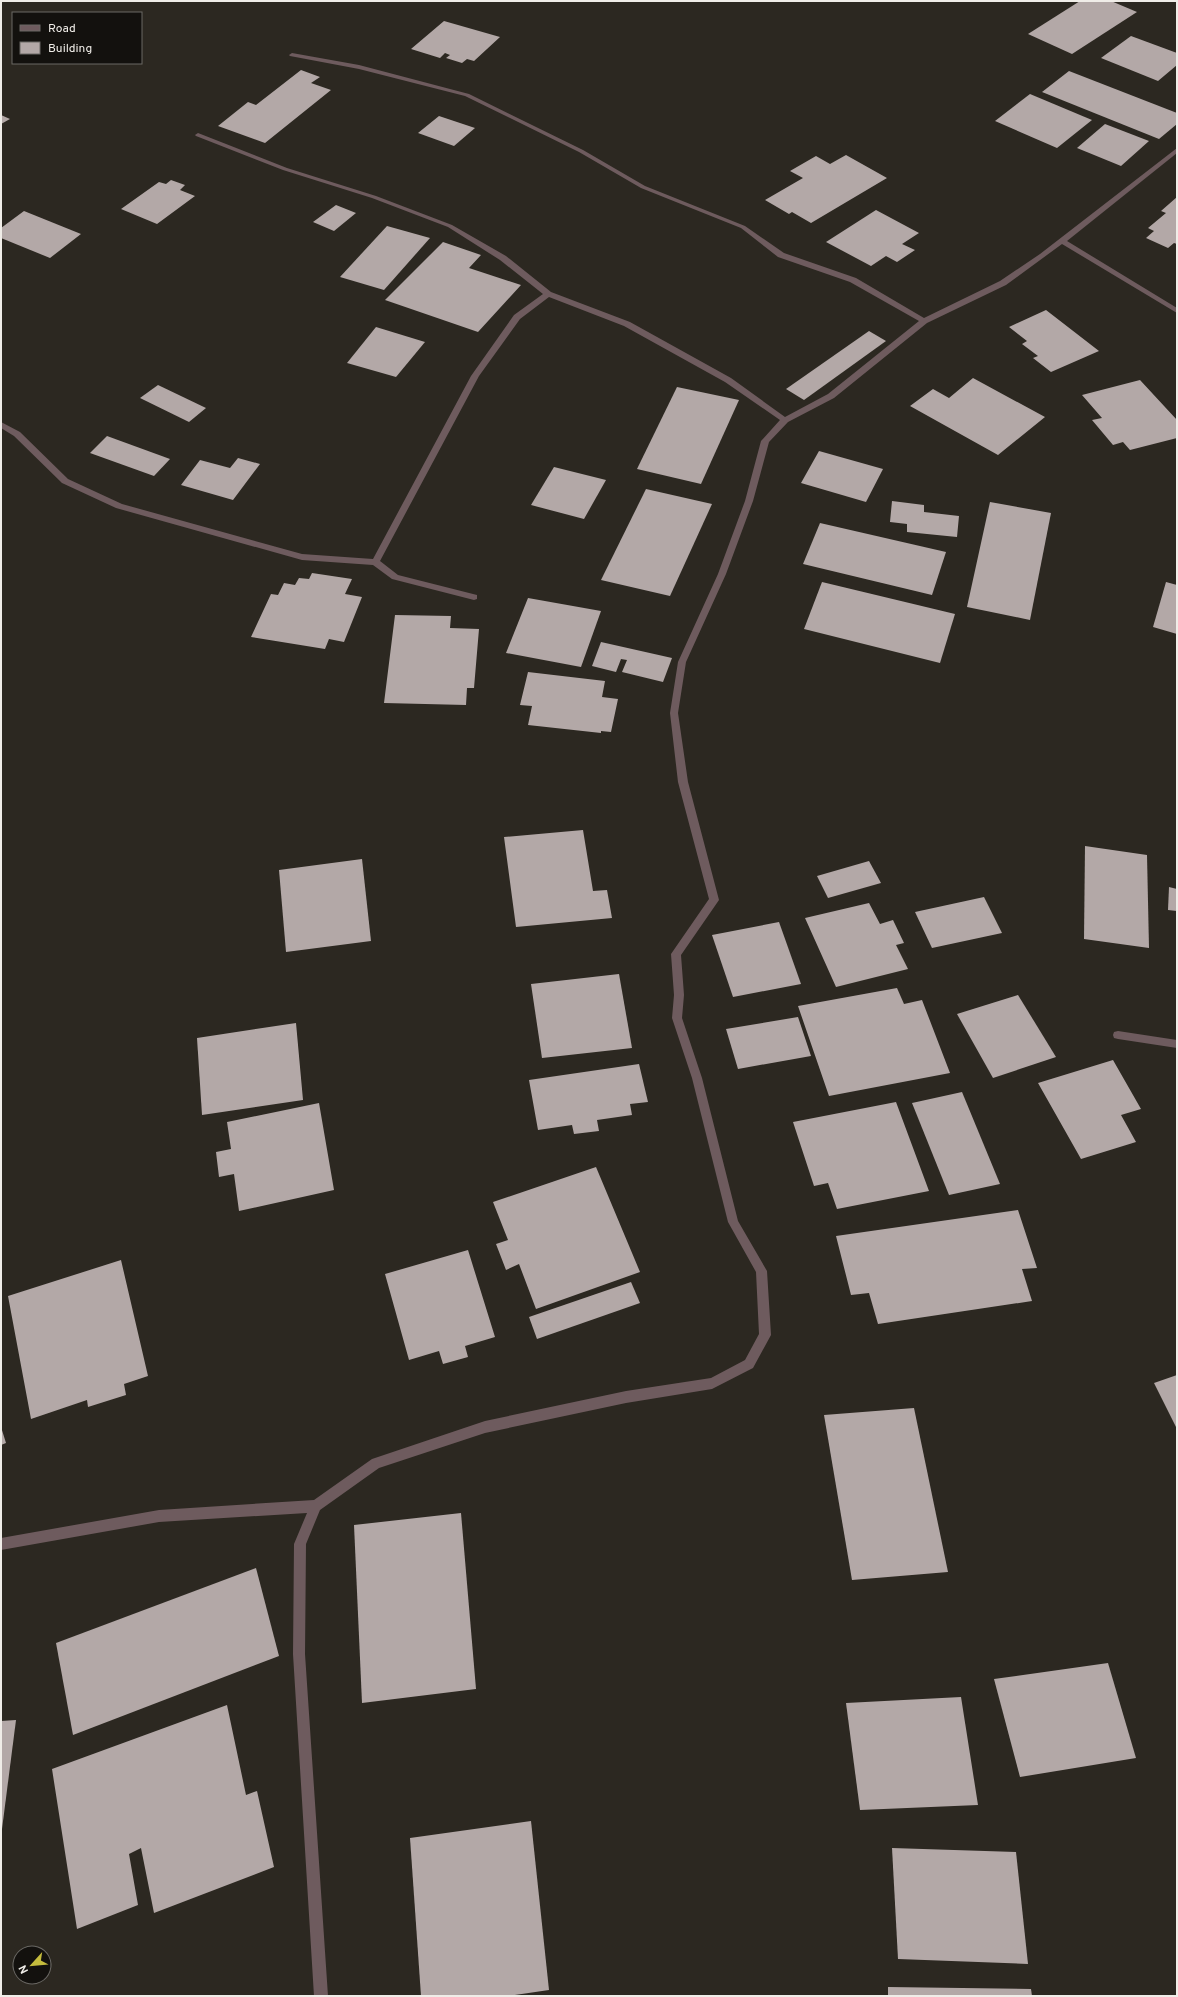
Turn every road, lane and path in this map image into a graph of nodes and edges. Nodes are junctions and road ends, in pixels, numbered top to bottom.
1 (292, 55) dead end
2 (198, 135) dead end
3 (1177, 150) edge
4 (1062, 241) junction
5 (548, 294) junction
6 (1177, 312) edge
7 (924, 321) junction
8 (785, 420) junction
9 (1, 425) edge
10 (375, 562) junction
11 (474, 597) dead end
12 (1118, 1035) dead end
13 (1177, 1044) edge
14 (316, 1506) junction
15 (1, 1544) edge
16 (322, 1996) edge

1 - 7 street
2 - 5 street
3 - 4 street
4 - 6 street
4 - 7 street
5 - 8 street
5 - 10 street
7 - 8 street
8 - 14 street
9 - 10 street
10 - 11 street
12 - 13 street
14 - 15 street
14 - 16 street

